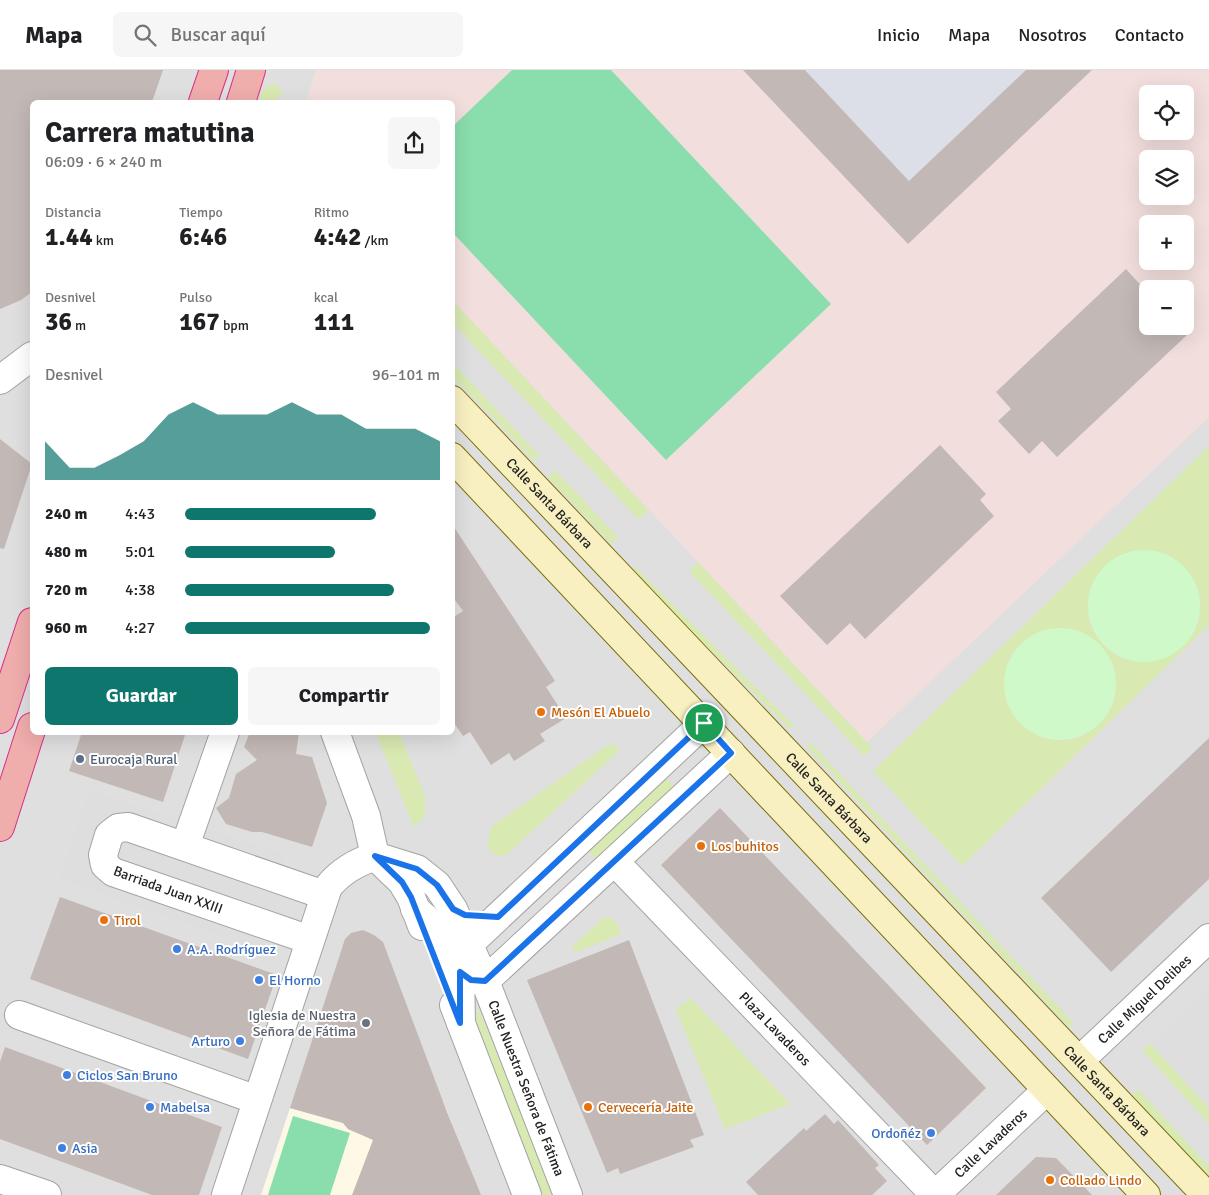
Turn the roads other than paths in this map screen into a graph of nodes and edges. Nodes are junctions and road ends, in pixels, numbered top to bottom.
1 (214, 70) edge
2 (251, 70) edge
3 (204, 100) edge
4 (242, 100) edge
5 (30, 358) edge
6 (0, 380) edge
7 (455, 403) edge
8 (455, 460) edge
9 (30, 628) edge
10 (0, 719) edge
11 (704, 723) junction
12 (30, 733) edge
13 (224, 735) edge
14 (336, 735) edge
15 (731, 753) junction
16 (0, 827) edge
17 (184, 846) junction
18 (375, 856) junction
19 (615, 862) junction
20 (324, 895) junction
21 (415, 909) junction
22 (453, 909) junction
23 (498, 917) junction
24 (1209, 938) edge
25 (310, 940) junction
26 (469, 944) junction
27 (460, 972) junction
28 (485, 981) junction
29 (19, 1015) dead end
30 (460, 1023) junction
31 (1079, 1061) junction
32 (1047, 1090) junction
33 (257, 1100) junction
34 (0, 1179) edge
35 (47, 1195) edge
36 (226, 1195) edge
37 (527, 1195) edge
38 (568, 1195) edge
39 (935, 1195) edge
40 (1146, 1195) edge
41 (1206, 1195) edge

1 - 3 highway
2 - 4 highway
5 - 6 street
7 - 31 main road, Calle Santa Bárbara
8 - 11 main road
9 - 10 highway
11 - 15 main road
11 - 23 street
12 - 16 highway
13 - 17 street
14 - 18 street
15 - 19 street
15 - 32 main road
17 - 20 street, Barriada Juan XXIII
17 - 25 street, Barriada Juan XXIII
18 - 20 street
18 - 21 street
18 - 22 street, Calle Nuestra Señora de Fátima
19 - 28 street
19 - 39 street, Plaza Lavaderos
20 - 25 street
21 - 27 street
21 - 30 street
22 - 23 street
22 - 26 street, Calle Nuestra Señora de Fátima
23 - 26 street
24 - 31 street, Calle Miguel Delibes
25 - 33 street
26 - 27 street
26 - 28 street, Calle Nuestra Señora de Fátima
27 - 28 street
27 - 30 street
28 - 38 street, Calle Nuestra Señora de Fátima
29 - 33 street
30 - 37 street
31 - 41 main road, Calle Santa Bárbara
32 - 39 street, Calle Lavaderos
32 - 40 main road
33 - 36 street
34 - 35 street

